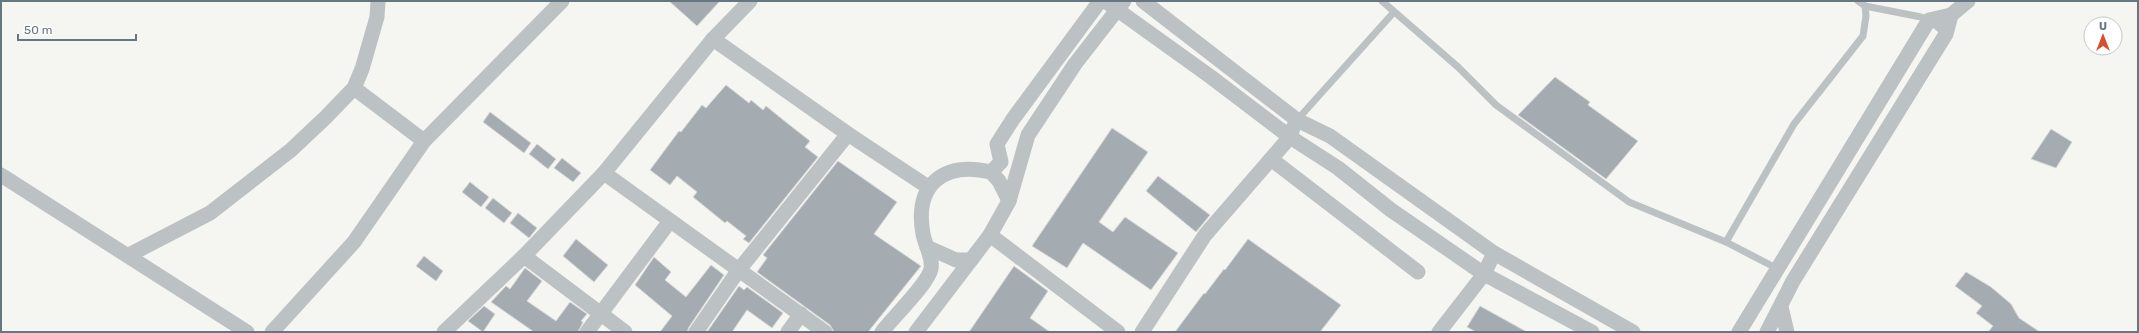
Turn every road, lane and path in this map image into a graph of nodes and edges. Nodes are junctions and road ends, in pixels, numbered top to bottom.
1 (378, 1) edge
2 (562, 1) edge
3 (750, 1) edge
4 (1100, 1) edge
5 (1105, 1) edge
6 (1143, 1) edge
7 (1382, 1) edge
8 (1858, 1) edge
9 (1968, 1) edge
10 (1121, 6) edge
11 (1865, 6) junction
12 (1394, 12) junction
13 (1951, 15) junction
14 (1929, 20) junction
15 (1946, 34) junction
16 (713, 38) junction
17 (354, 88) junction
18 (1297, 120) junction
19 (848, 134) junction
20 (1290, 137) junction
21 (424, 141) junction
22 (1271, 159) junction
23 (991, 172) junction
24 (604, 173) junction
25 (1, 175) edge
26 (928, 187) junction
27 (1009, 201) junction
28 (670, 221) junction
29 (990, 235) junction
30 (1726, 242) junction
31 (927, 247) junction
32 (1494, 253) junction
33 (129, 255) junction
34 (524, 256) junction
35 (971, 260) junction
36 (1778, 269) junction
37 (738, 271) junction
38 (1418, 272) dead end
39 (1484, 274) junction
40 (1793, 281) junction
41 (1781, 307) junction
42 (600, 314) junction
43 (802, 314) junction
44 (247, 332) edge
45 (272, 332) edge
46 (444, 332) edge
47 (587, 332) edge
48 (625, 332) edge
49 (696, 332) edge
50 (788, 332) edge
51 (825, 332) edge
52 (882, 332) edge
53 (916, 332) edge
54 (1118, 332) edge
55 (1142, 332) edge
56 (1439, 332) edge
57 (1592, 332) edge
58 (1633, 332) edge
59 (1739, 332) edge
60 (1767, 332) edge
61 (1787, 332) edge

1 - 17 street
2 - 21 street
3 - 16 street
4 - 23 street
5 - 10 street
6 - 18 street
7 - 12 lane
8 - 11 lane
9 - 13 street
10 - 20 street
10 - 27 street
11 - 14 lane
11 - 30 lane
12 - 18 lane
12 - 30 lane
13 - 14 street
13 - 15 street
14 - 15 lane
14 - 36 street
15 - 40 street
16 - 19 street
16 - 24 street
17 - 21 street
17 - 33 street
18 - 20 street
18 - 32 street
19 - 26 street
19 - 37 street
20 - 22 street
20 - 39 street
21 - 45 street
22 - 38 street
22 - 55 street
23 - 26 street
23 - 27 street
24 - 28 street
24 - 34 street
25 - 33 street
26 - 31 street
27 - 29 street
28 - 37 street
28 - 42 street
29 - 35 street
29 - 54 street
30 - 36 lane
31 - 35 street
31 - 52 street
32 - 39 street
32 - 58 street
33 - 44 street
34 - 42 street
34 - 46 street
35 - 53 street
36 - 40 street
36 - 59 street
37 - 43 street
37 - 49 street
39 - 56 street
39 - 57 street
40 - 41 street
41 - 60 street
41 - 61 street
42 - 47 street
42 - 48 street
43 - 50 street
43 - 51 street

